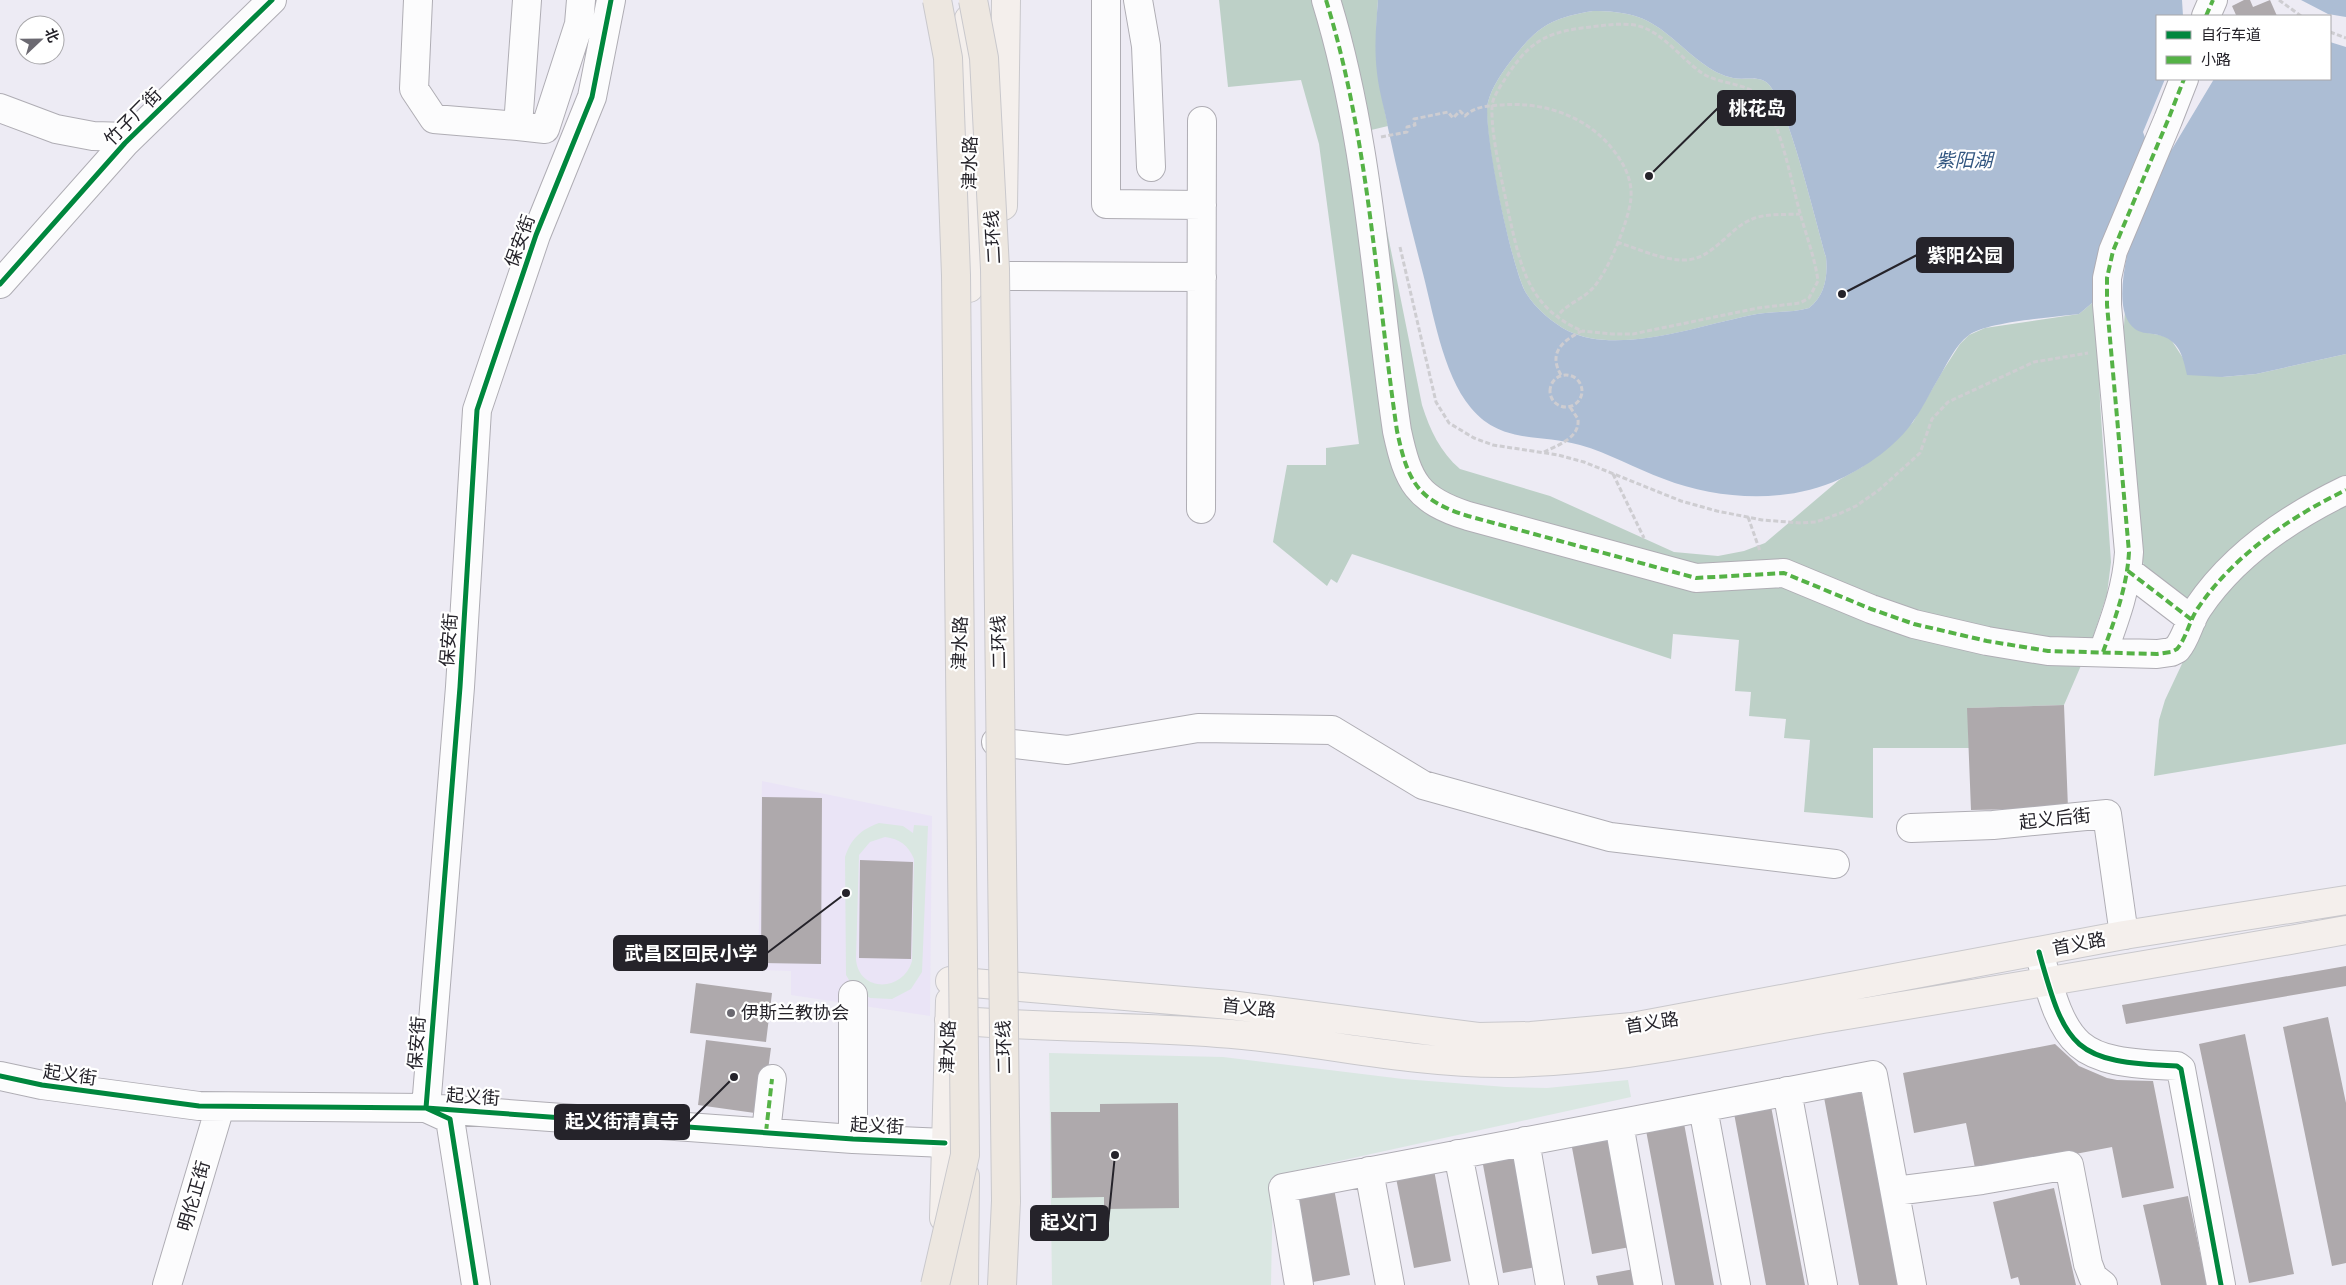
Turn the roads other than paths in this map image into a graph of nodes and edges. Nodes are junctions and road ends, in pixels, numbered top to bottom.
1 (272, 0) edge
2 (418, 0) edge
3 (527, 0) edge
4 (581, 0) edge
5 (611, 0) edge
6 (937, 0) edge
7 (969, 0) edge
8 (973, 0) edge
9 (1006, 0) edge
10 (1106, 0) edge
11 (1138, 0) edge
12 (1326, 0) edge
13 (2213, 0) edge
14 (2206, 15) edge
15 (2184, 80) edge
16 (0, 108) edge
17 (1202, 121) dead end
18 (518, 126) junction
19 (130, 137) junction
20 (1151, 167) dead end
21 (1202, 205) junction
22 (1002, 267) junction
23 (1202, 268) junction
24 (0, 284) edge
25 (2346, 490) edge
26 (1201, 509) dead end
27 (2128, 571) junction
28 (2192, 620) junction
29 (2103, 652) junction
30 (996, 742) junction
31 (1911, 828) dead end
32 (1836, 864) dead end
33 (2346, 900) edge
34 (2346, 930) edge
35 (2124, 935) junction
36 (2040, 952) junction
37 (950, 981) junction
38 (2048, 982) junction
39 (992, 984) junction
40 (853, 995) dead end
41 (949, 1020) junction
42 (992, 1024) junction
43 (0, 1076) edge
44 (772, 1079) dead end
45 (1787, 1091) junction
46 (220, 1107) junction
47 (426, 1108) junction
48 (1702, 1108) junction
49 (1619, 1124) junction
50 (766, 1132) junction
51 (853, 1139) junction
52 (1525, 1142) junction
53 (955, 1149) junction
54 (1458, 1154) junction
55 (1369, 1172) junction
56 (1895, 1191) junction
57 (167, 1285) edge
58 (476, 1285) edge
59 (935, 1285) edge
60 (944, 1285) edge
61 (964, 1285) edge
62 (994, 1285) edge
63 (1002, 1285) edge
64 (1299, 1285) edge
65 (1390, 1285) edge
66 (1484, 1285) edge
67 (1550, 1285) edge
68 (1648, 1285) edge
69 (1736, 1285) edge
70 (1823, 1285) edge
71 (1912, 1285) edge
72 (2103, 1285) edge
73 (2221, 1285) edge

1 - 19 street, 竹子厂街
2 - 18 street
3 - 18 street
4 - 18 street
5 - 47 street, 保安街
6 - 53 highway, bridge
7 - 37 main road, 津水路
8 - 63 highway, 二环线, bridge
9 - 22 main road, 津水路
10 - 21 street
11 - 20 street
12 - 29 street
13 - 14 street
15 - 27 street
16 - 19 street
17 - 21 street
19 - 24 street, 竹子厂街
21 - 23 street
22 - 23 street
22 - 30 main road, 津水路
23 - 26 street
25 - 28 street
27 - 28 street
27 - 29 street
28 - 29 street
30 - 32 street
30 - 39 main road, 津水路
31 - 35 street, 起义后街
33 - 35 main road, 首义路
34 - 38 main road, 首义路
35 - 36 main road, 首义路
36 - 38 street
36 - 39 main road, 首义路
37 - 39 main road, 首义路
37 - 41 main road, 津水路
38 - 42 main road, 首义路
38 - 73 street
39 - 42 main road, 津水路
40 - 51 street
41 - 42 main road, 首义路
41 - 53 main road, 津水路
42 - 62 main road, 津水路
43 - 46 street, 起义街
44 - 50 street
45 - 48 street
45 - 56 street
45 - 70 street
46 - 47 street, 起义街
46 - 57 street, 明伦正街
47 - 50 street, 起义街
47 - 58 street
48 - 49 street
48 - 69 street
49 - 52 street
49 - 68 street
50 - 51 street, 起义街
51 - 53 street, 起义街
52 - 54 street
52 - 67 street
53 - 59 highway, bridge
53 - 60 main road, 津水路
53 - 61 highway, bridge
54 - 55 street
54 - 66 street
55 - 64 street
55 - 65 street
56 - 71 street
56 - 72 street

